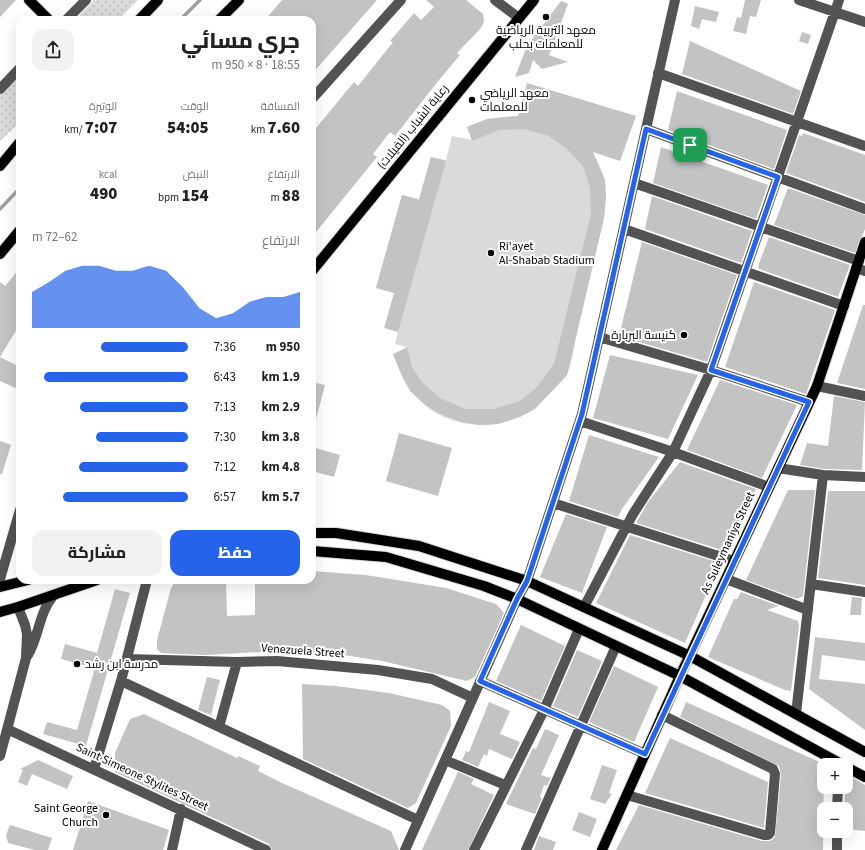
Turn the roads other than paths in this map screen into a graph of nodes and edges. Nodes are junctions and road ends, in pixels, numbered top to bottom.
1 (29, 0) edge
2 (86, 0) edge
3 (158, 0) edge
4 (239, 0) edge
5 (401, 0) edge
6 (495, 0) edge
7 (534, 0) edge
8 (675, 0) edge
9 (799, 0) edge
10 (839, 0) edge
11 (835, 12) junction
12 (45, 16) edge
13 (70, 16) edge
14 (143, 16) edge
15 (223, 16) edge
16 (519, 18) junction
17 (865, 22) edge
18 (16, 72) edge
19 (658, 73) junction
20 (0, 89) edge
21 (316, 95) edge
22 (797, 122) junction
23 (646, 129) junction
24 (865, 146) edge
25 (16, 147) edge
26 (0, 166) edge
27 (778, 177) junction
28 (634, 183) junction
29 (865, 209) edge
30 (760, 227) junction
31 (624, 228) junction
32 (16, 235) edge
33 (865, 242) edge
34 (0, 254) edge
35 (316, 266) edge
36 (860, 266) edge
37 (745, 272) junction
38 (844, 306) junction
39 (599, 337) junction
40 (711, 370) junction
41 (817, 386) junction
42 (865, 396) edge
43 (809, 402) junction
44 (580, 421) junction
45 (673, 452) junction
46 (778, 468) junction
47 (823, 474) junction
48 (865, 477) edge
49 (769, 487) junction
50 (553, 503) junction
51 (16, 524) edge
52 (627, 526) junction
53 (316, 533) edge
54 (316, 551) edge
55 (734, 561) junction
56 (0, 578) edge
57 (726, 579) junction
58 (527, 581) junction
59 (16, 583) edge
60 (86, 584) edge
61 (146, 584) edge
62 (811, 584) junction
63 (0, 587) edge
64 (865, 592) edge
65 (53, 596) junction
66 (517, 599) junction
67 (18, 607) junction
68 (584, 607) junction
69 (808, 610) junction
70 (0, 612) edge
71 (579, 629) junction
72 (616, 646) junction
73 (690, 656) junction
74 (26, 658) junction
75 (126, 660) junction
76 (237, 662) junction
77 (680, 676) junction
78 (121, 681) junction
79 (480, 681) junction
80 (473, 698) junction
81 (544, 710) junction
82 (796, 714) junction
83 (662, 715) junction
84 (581, 726) junction
85 (219, 727) junction
86 (7, 729) junction
87 (865, 752) edge
88 (645, 754) junction
89 (0, 756) edge
90 (828, 758) edge
91 (445, 760) junction
92 (94, 769) junction
93 (853, 771) edge
94 (865, 777) edge
95 (505, 785) junction
96 (627, 795) junction
97 (181, 810) junction
98 (418, 820) junction
99 (837, 838) edge
100 (172, 850) edge
101 (266, 850) edge
102 (404, 850) edge
103 (474, 850) edge
104 (526, 850) edge
105 (602, 850) edge
106 (837, 850) edge

1 - 12 main road
2 - 13 street
3 - 14 main road
4 - 15 main road
5 - 21 street
6 - 16 street
7 - 16 main road, رعاية الشباب (الفيلات)
8 - 19 street
9 - 11 street
10 - 11 street
11 - 17 street
11 - 22 street
16 - 35 main road, رعاية الشباب (الفيلات)
18 - 20 street
19 - 22 street
19 - 23 street
22 - 24 street
22 - 27 street
23 - 27 street
23 - 28 street
25 - 26 main road
27 - 29 street
27 - 30 street
28 - 30 street
28 - 31 street
30 - 36 street
30 - 37 street
31 - 37 street
31 - 39 street
32 - 34 main road
33 - 36 main road, As Suleymaniya Street
36 - 38 main road, As Suleymaniya Street
37 - 38 street
37 - 40 street
38 - 41 main road, As Suleymaniya Street
39 - 40 street
39 - 44 street
40 - 43 street
40 - 45 street
41 - 42 street
41 - 43 main road, As Suleymaniya Street
43 - 46 main road, As Suleymaniya Street
44 - 45 street
44 - 50 street
45 - 49 street
45 - 52 street
46 - 47 street
46 - 49 main road, As Suleymaniya Street
47 - 48 street
47 - 62 street
49 - 55 main road, As Suleymaniya Street
50 - 52 street
50 - 58 street
51 - 56 street
52 - 55 street
52 - 68 street
53 - 58 main road
54 - 66 main road
55 - 57 main road, As Suleymaniya Street
57 - 69 street
57 - 73 main road, As Suleymaniya Street
58 - 66 street
58 - 68 main road
59 - 63 main road
60 - 65 main road
61 - 75 street
62 - 64 street
62 - 69 street
65 - 67 main road
65 - 74 street
66 - 71 main road
66 - 79 street
67 - 70 main road
67 - 74 street
68 - 73 main road
69 - 82 street
71 - 72 main road
71 - 81 street
72 - 77 main road
72 - 84 street
73 - 77 main road, As Suleymaniya Street
73 - 82 main road
74 - 86 street
75 - 76 street, Venezuela Street
75 - 78 street
76 - 80 street, Venezuela Street
76 - 85 street
77 - 83 main road, As Suleymaniya Street
77 - 90 main road
78 - 85 street
78 - 92 street
79 - 80 street
79 - 81 street
80 - 91 street
81 - 84 street
81 - 95 street
82 - 87 main road
83 - 88 main road, As Suleymaniya Street
83 - 96 street
84 - 88 street
84 - 104 street
85 - 98 street
86 - 89 street
86 - 92 street, Saint Simeone Stylites Street
88 - 96 main road, As Suleymaniya Street
91 - 95 street
91 - 98 street
92 - 97 street, Saint Simeone Stylites Street
93 - 94 main road
95 - 103 street
96 - 105 main road, As Suleymaniya Street
97 - 100 street
97 - 101 street, Saint Simeone Stylites Street
98 - 102 street
99 - 106 street

